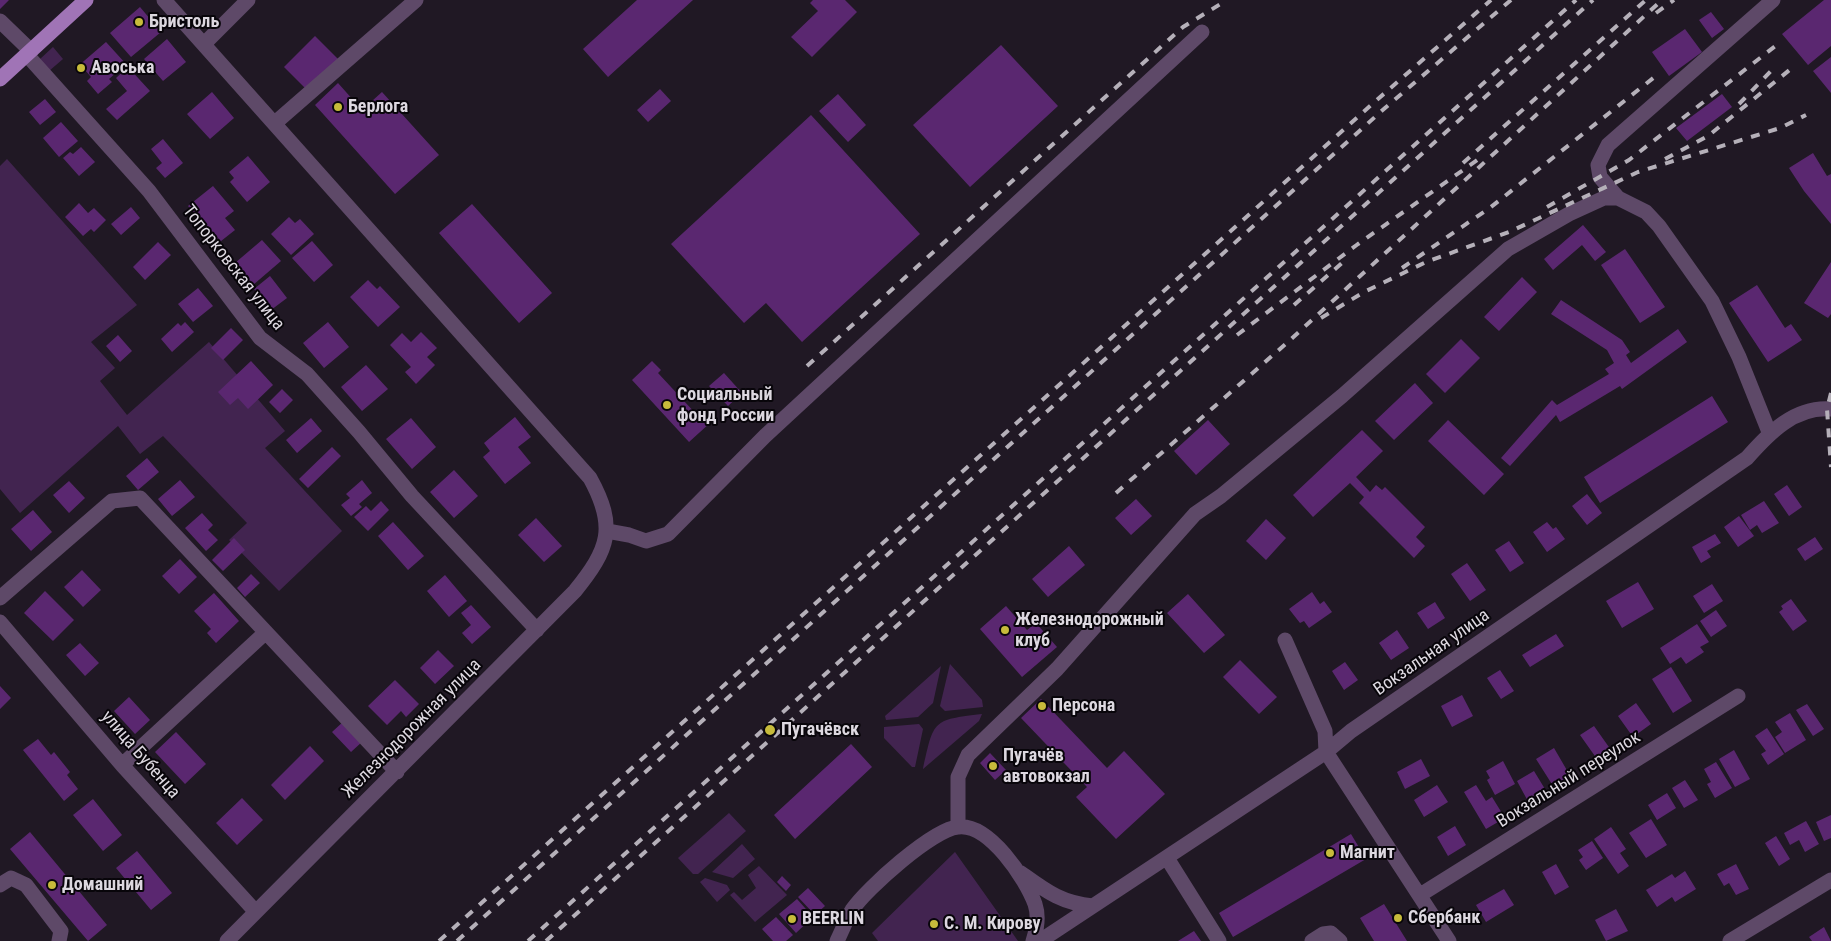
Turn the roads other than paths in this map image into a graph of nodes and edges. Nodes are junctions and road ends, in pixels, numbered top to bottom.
1 (86, 0) edge
2 (164, 0) edge
3 (248, 0) edge
4 (416, 0) edge
5 (1773, 0) edge
6 (0, 21) edge
7 (1202, 32) dead end
8 (204, 44) junction
9 (29, 53) junction
10 (0, 79) edge
11 (274, 123) junction
12 (1618, 198) junction
13 (1831, 409) edge
14 (1769, 432) junction
15 (607, 531) junction
16 (0, 598) edge
17 (1, 625) edge
18 (537, 630) junction
19 (266, 632) junction
20 (1285, 640) dead end
21 (1738, 696) dead end
22 (1326, 752) junction
23 (122, 765) junction
24 (397, 772) junction
25 (958, 826) junction
26 (1167, 858) junction
27 (1020, 873) junction
28 (1831, 880) edge
29 (0, 885) edge
30 (1420, 896) junction
31 (1093, 906) junction
32 (255, 911) junction
33 (59, 941) edge
34 (227, 941) edge
35 (837, 941) edge
36 (1033, 941) edge
37 (1040, 941) edge
38 (1219, 941) edge
39 (1312, 941) edge
40 (1340, 941) edge
41 (1449, 941) edge
42 (1730, 941) edge

1 - 9 main road
2 - 8 street
3 - 8 street
4 - 11 street
5 - 12 street
6 - 9 street, Топорковская улица
7 - 15 street
8 - 11 street
9 - 10 main road
9 - 18 street, Топорковская улица
11 - 15 street
12 - 14 street
12 - 25 street
13 - 14 street, Вокзальная улица
14 - 22 street, Вокзальная улица
15 - 18 street, Железнодорожная улица
16 - 19 street
17 - 23 street, улица Бубенца
18 - 24 street, Железнодорожная улица
19 - 23 street
19 - 24 street
20 - 22 street
21 - 30 street, Вокзальный переулок
22 - 26 street, Вокзальная улица
22 - 30 street
23 - 32 street, улица Бубенца
24 - 32 street, Железнодорожная улица
25 - 27 street
25 - 35 street
26 - 31 street, Вокзальная улица
26 - 38 street
27 - 31 street
27 - 36 street
28 - 42 street
29 - 33 street
30 - 41 street
31 - 37 street
32 - 34 street, Железнодорожная улица
39 - 40 street

